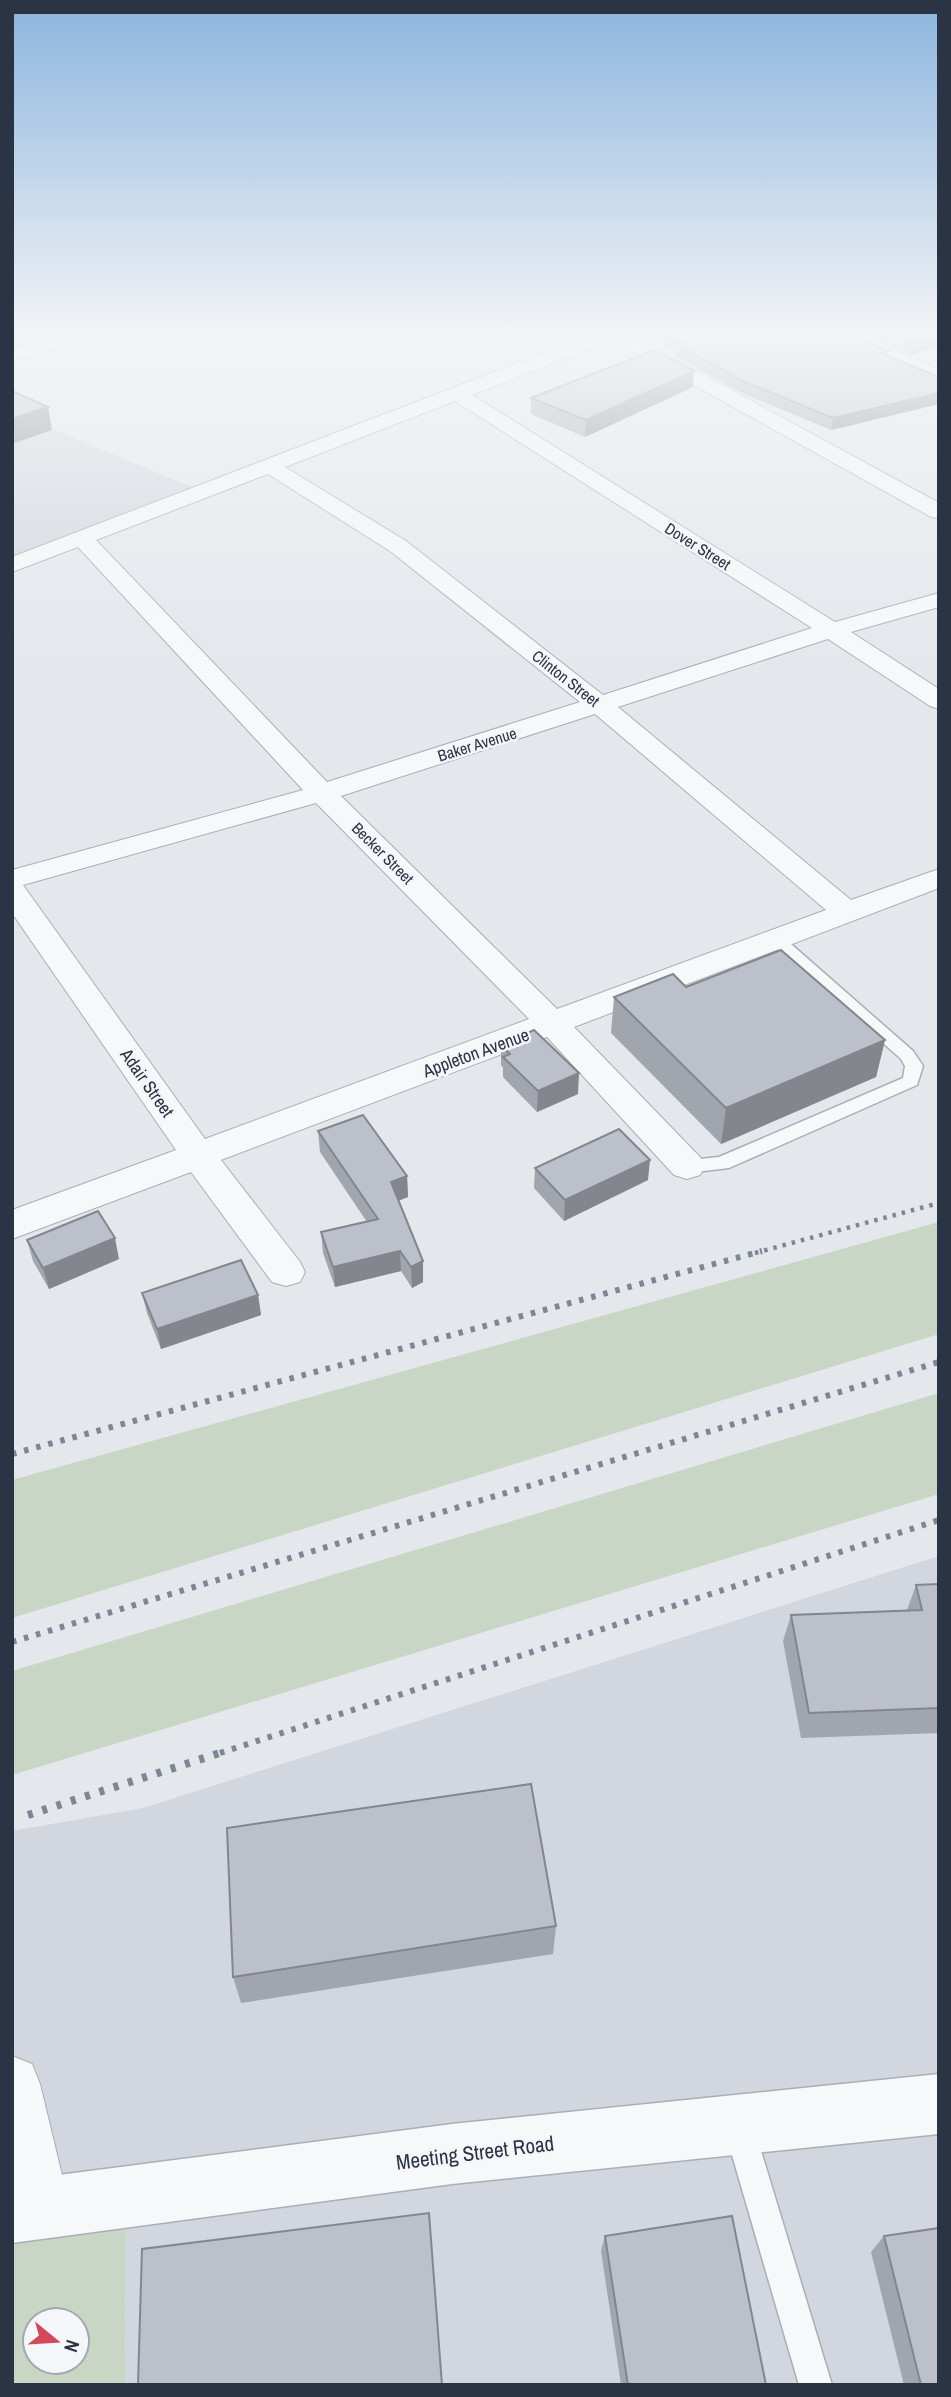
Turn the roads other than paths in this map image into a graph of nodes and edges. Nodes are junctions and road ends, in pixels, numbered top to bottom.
1 (324, 443) edge
2 (535, 443) edge
3 (815, 443) edge
4 (268, 464) junction
5 (939, 512) edge
6 (82, 538) junction
7 (12, 565) edge
8 (939, 600) edge
9 (832, 630) junction
10 (939, 701) edge
11 (600, 705) junction
12 (322, 793) junction
13 (939, 878) edge
14 (12, 879) edge
15 (12, 891) edge
16 (848, 913) junction
17 (777, 940) junction
18 (553, 1024) junction
19 (198, 1155) junction
20 (687, 1166) joint
21 (12, 1225) edge
22 (286, 1272) dead end
23 (12, 2084) edge
24 (939, 2104) edge
25 (737, 2124) junction
26 (27, 2210) edge
27 (816, 2385) edge

1 - 4 street
2 - 9 street, Dover Street
3 - 5 street
4 - 6 street
4 - 11 street, Clinton Street
6 - 7 street
6 - 12 street, Becker Street
8 - 9 street, Baker Avenue
9 - 10 street, Dover Street
9 - 11 street, Baker Avenue
11 - 12 street, Baker Avenue
11 - 16 street, Clinton Street
12 - 14 street, Baker Avenue
12 - 18 street, Becker Street
13 - 16 street, Appleton Avenue
15 - 19 street, Adair Street
16 - 17 street, Appleton Avenue
17 - 18 street, Appleton Avenue
17 - 20 lane
18 - 19 street, Appleton Avenue
18 - 20 street, Becker Street
19 - 21 street, Appleton Avenue
19 - 22 street, Adair Street
23 - 26 street
24 - 25 street, Meeting Street Road
25 - 26 street, Meeting Street Road
25 - 27 lane

